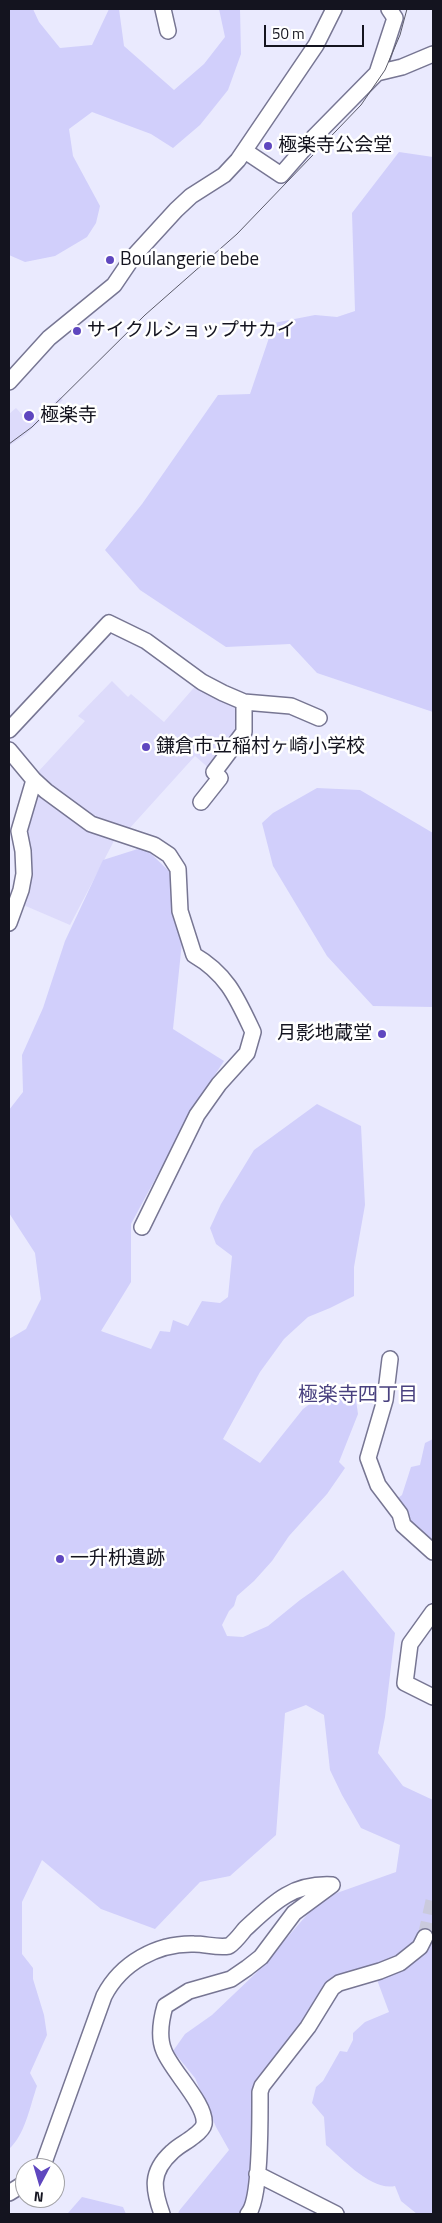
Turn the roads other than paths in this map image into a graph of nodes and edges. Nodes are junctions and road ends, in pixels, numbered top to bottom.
1 (163, 9) edge
2 (334, 9) edge
3 (389, 9) edge
4 (168, 31) dead end
5 (433, 54) edge
6 (377, 73) junction
7 (244, 151) junction
8 (9, 382) edge
9 (244, 702) junction
10 (320, 718) dead end
11 (9, 730) edge
12 (9, 750) edge
13 (34, 780) junction
14 (200, 802) dead end
15 (9, 923) edge
16 (142, 1227) dead end
17 (390, 1359) dead end
18 (433, 1552) edge
19 (433, 1612) edge
20 (433, 1697) edge
21 (425, 1937) tunnel mouth
22 (46, 2158) edge
23 (257, 2174) junction
24 (162, 2214) edge
25 (248, 2214) edge
26 (336, 2214) edge

1 - 4 street
2 - 7 street
3 - 6 street
5 - 6 street
6 - 7 street
7 - 8 street
9 - 10 street
9 - 11 street
9 - 14 street
12 - 13 street
13 - 15 street
13 - 16 street
17 - 18 street
19 - 20 street
21 - 23 street
22 - 24 street
23 - 25 street
23 - 26 street

